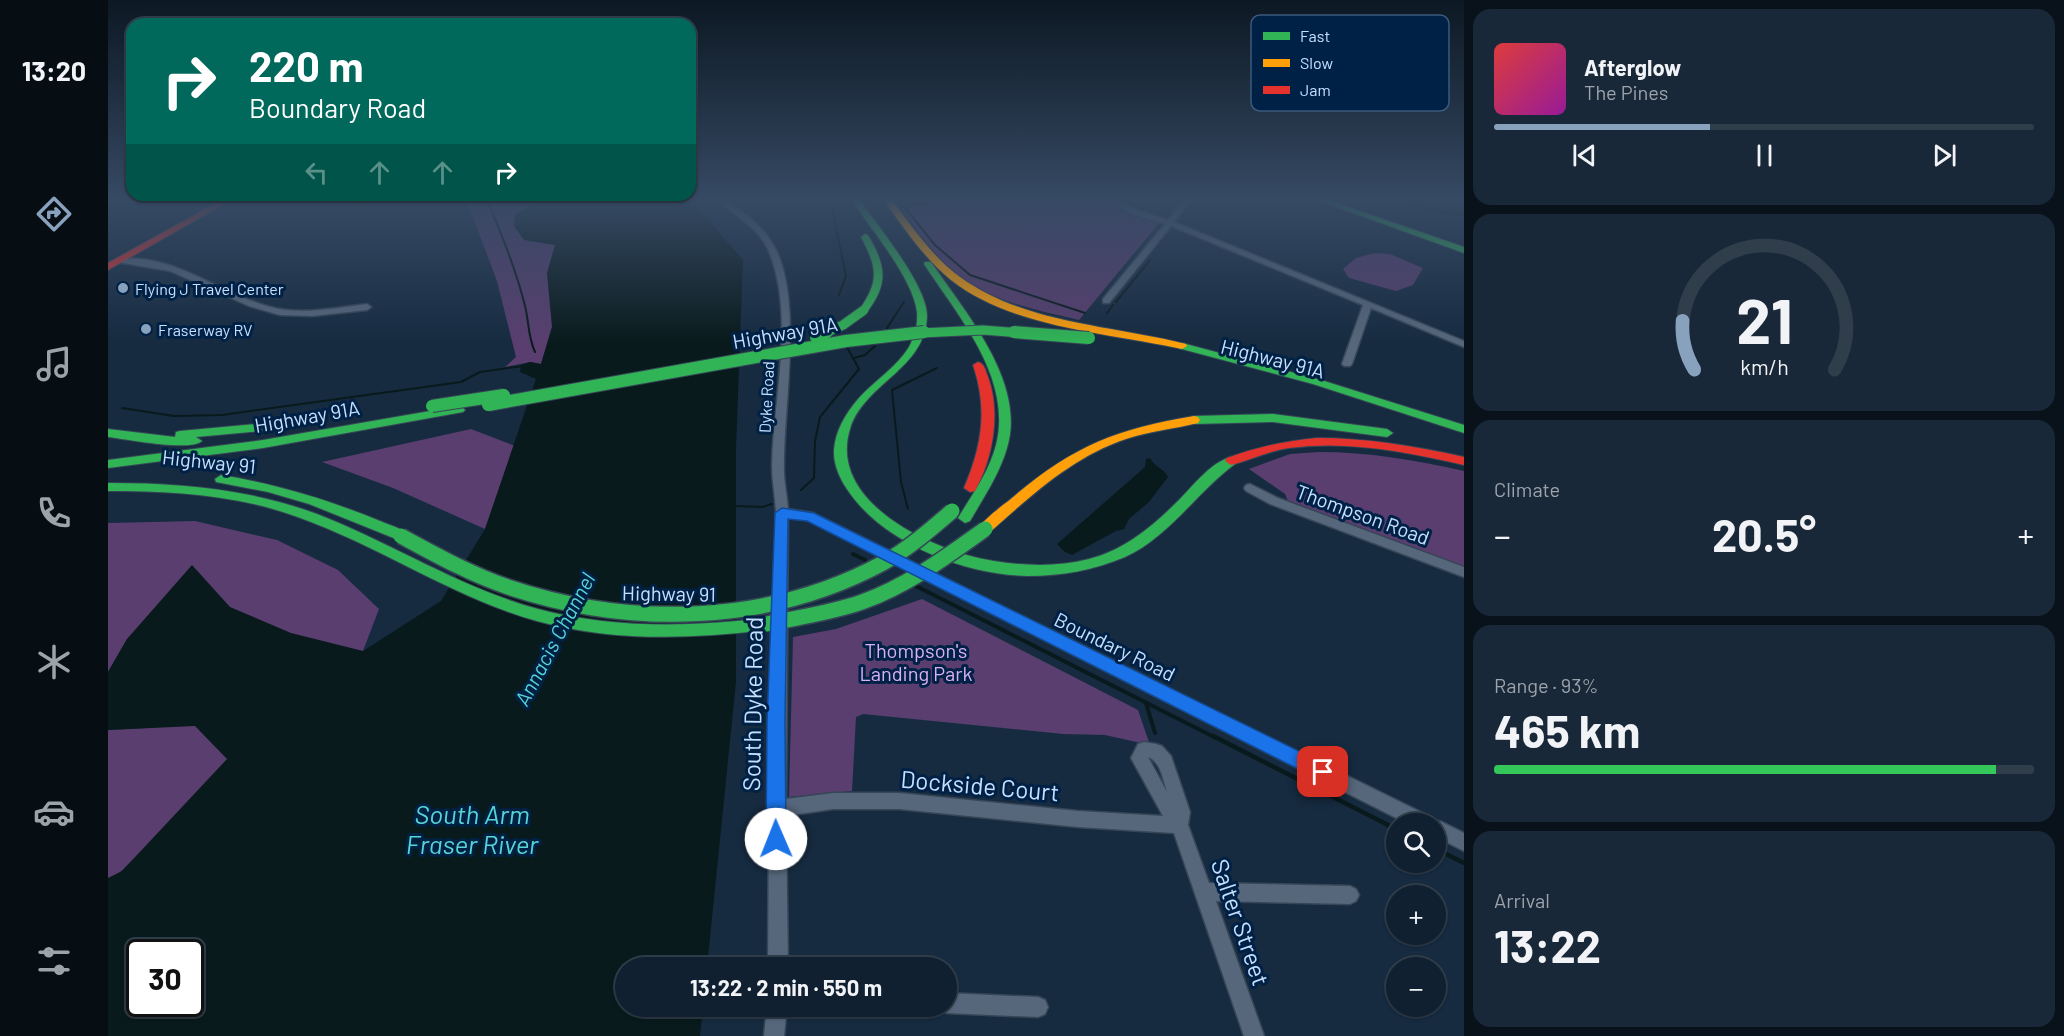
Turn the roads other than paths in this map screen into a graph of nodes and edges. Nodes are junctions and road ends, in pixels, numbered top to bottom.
1 (146, 247) edge
2 (771, 247) edge
3 (870, 247) edge
4 (886, 247) edge
5 (904, 247) edge
6 (918, 247) edge
7 (928, 247) edge
8 (1149, 247) edge
9 (1231, 247) edge
10 (123, 261) junction
11 (108, 267) edge
12 (108, 272) edge
13 (1106, 301) dead end
14 (1368, 304) junction
15 (367, 307) dead end
16 (1464, 344) edge
17 (1347, 364) dead end
18 (432, 410) junction
19 (1464, 429) edge
20 (108, 431) edge
21 (1464, 433) edge
22 (1464, 452) edge
23 (1464, 461) edge
24 (108, 464) edge
25 (108, 476) edge
26 (108, 487) edge
27 (1250, 488) dead end
28 (108, 499) edge
29 (261, 503) junction
30 (782, 513) junction
31 (962, 521) dead end
32 (943, 538) dead end
33 (1464, 572) edge
34 (793, 618) junction
35 (776, 809) junction
36 (1405, 813) edge
37 (1180, 825) joint
38 (1446, 833) edge
39 (1464, 842) edge
40 (1204, 892) junction
41 (1350, 895) dead end
42 (778, 957) edge
43 (957, 1003) edge
44 (1038, 1007) dead end
45 (776, 1017) edge
46 (774, 1036) edge
47 (1254, 1036) edge

1 - 10 main road
2 - 30 street, Dyke Road
3 - 18 main road, bridge
4 - 23 main road
5 - 25 main road, Highway 91, bridge
6 - 31 main road
7 - 19 main road
8 - 13 street
9 - 14 street
10 - 11 main road
10 - 12 main road
10 - 15 street
14 - 16 street
14 - 17 street
18 - 20 main road
18 - 21 main road, Highway 91A, bridge
18 - 24 main road, Highway 91A
22 - 34 main road, bridge
26 - 29 main road, Highway 91
27 - 33 street, Thompson Road
28 - 29 main road
29 - 34 main road, Highway 91, bridge
30 - 35 street, South Dyke Road
30 - 36 street, Boundary Road
32 - 34 main road, bridge
35 - 37 street, Dockside Court
35 - 42 street, South Dyke Road
37 - 40 street, Salter Street
38 - 39 street
40 - 41 street
40 - 47 street, Salter Street
43 - 44 street
45 - 46 street

